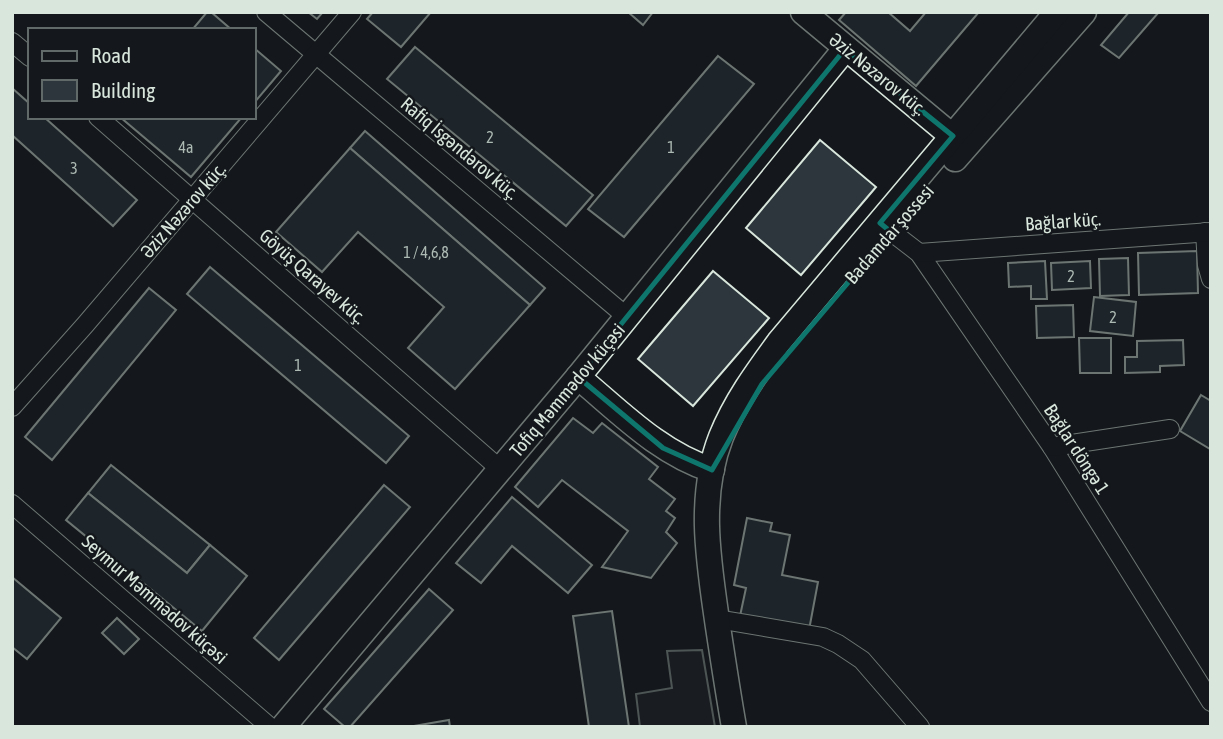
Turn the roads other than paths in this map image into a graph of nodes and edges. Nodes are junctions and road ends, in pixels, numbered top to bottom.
1 (266, 12) edge
2 (352, 12) edge
3 (803, 12) edge
4 (1057, 12) edge
5 (1084, 12) edge
6 (12, 42) edge
7 (845, 49) junction
8 (28, 55) edge
9 (315, 56) junction
10 (99, 119) edge
11 (960, 142) junction
12 (193, 199) junction
13 (886, 227) junction
14 (1208, 232) edge
15 (919, 253) junction
16 (1211, 279) edge
17 (627, 317) junction
18 (578, 377) junction
19 (12, 407) edge
20 (1170, 429) dead end
21 (1052, 447) junction
22 (500, 469) junction
23 (712, 470) junction
24 (12, 504) edge
25 (717, 619) junction
26 (1211, 702) edge
27 (270, 727) edge
28 (283, 727) edge
29 (734, 727) edge
30 (920, 727) edge

1 - 9 street, Rafiq İsgəndərov küç.
2 - 9 street, Əziz Nəzərov küç.
3 - 7 street, Əziz Nəzərov küç.
4 - 11 street, Badamdar şossesi
5 - 11 street, Badamdar şossesi
6 - 8 street
7 - 11 street, Əziz Nəzərov küç.
7 - 17 street, Tofiq Məmmədov küçəsi
9 - 12 street, Əziz Nəzərov küç.
9 - 17 street, Rafiq İsgəndərov küç.
10 - 12 street, Göyüş Qarayev küç.
11 - 13 street, Badamdar şossesi
12 - 19 street, Əziz Nəzərov küç.
12 - 22 street, Göyüş Qarayev küç.
13 - 15 street, Bağlar döngə 1
13 - 23 street, Badamdar şossesi
14 - 15 street, Bağlar küç.
14 - 16 street
15 - 21 street, Bağlar döngə 1
17 - 18 street, Tofiq Məmmədov küçəsi
18 - 22 street, Tofiq Məmmədov küçəsi
18 - 23 street
20 - 21 street
21 - 26 street, Bağlar döngə 1
22 - 28 street, Tofiq Məmmədov küçəsi
23 - 25 street, Badamdar şossesi
24 - 27 street, Seymur Məmmədov küçəsi
25 - 29 street, Badamdar şossesi
25 - 30 street

